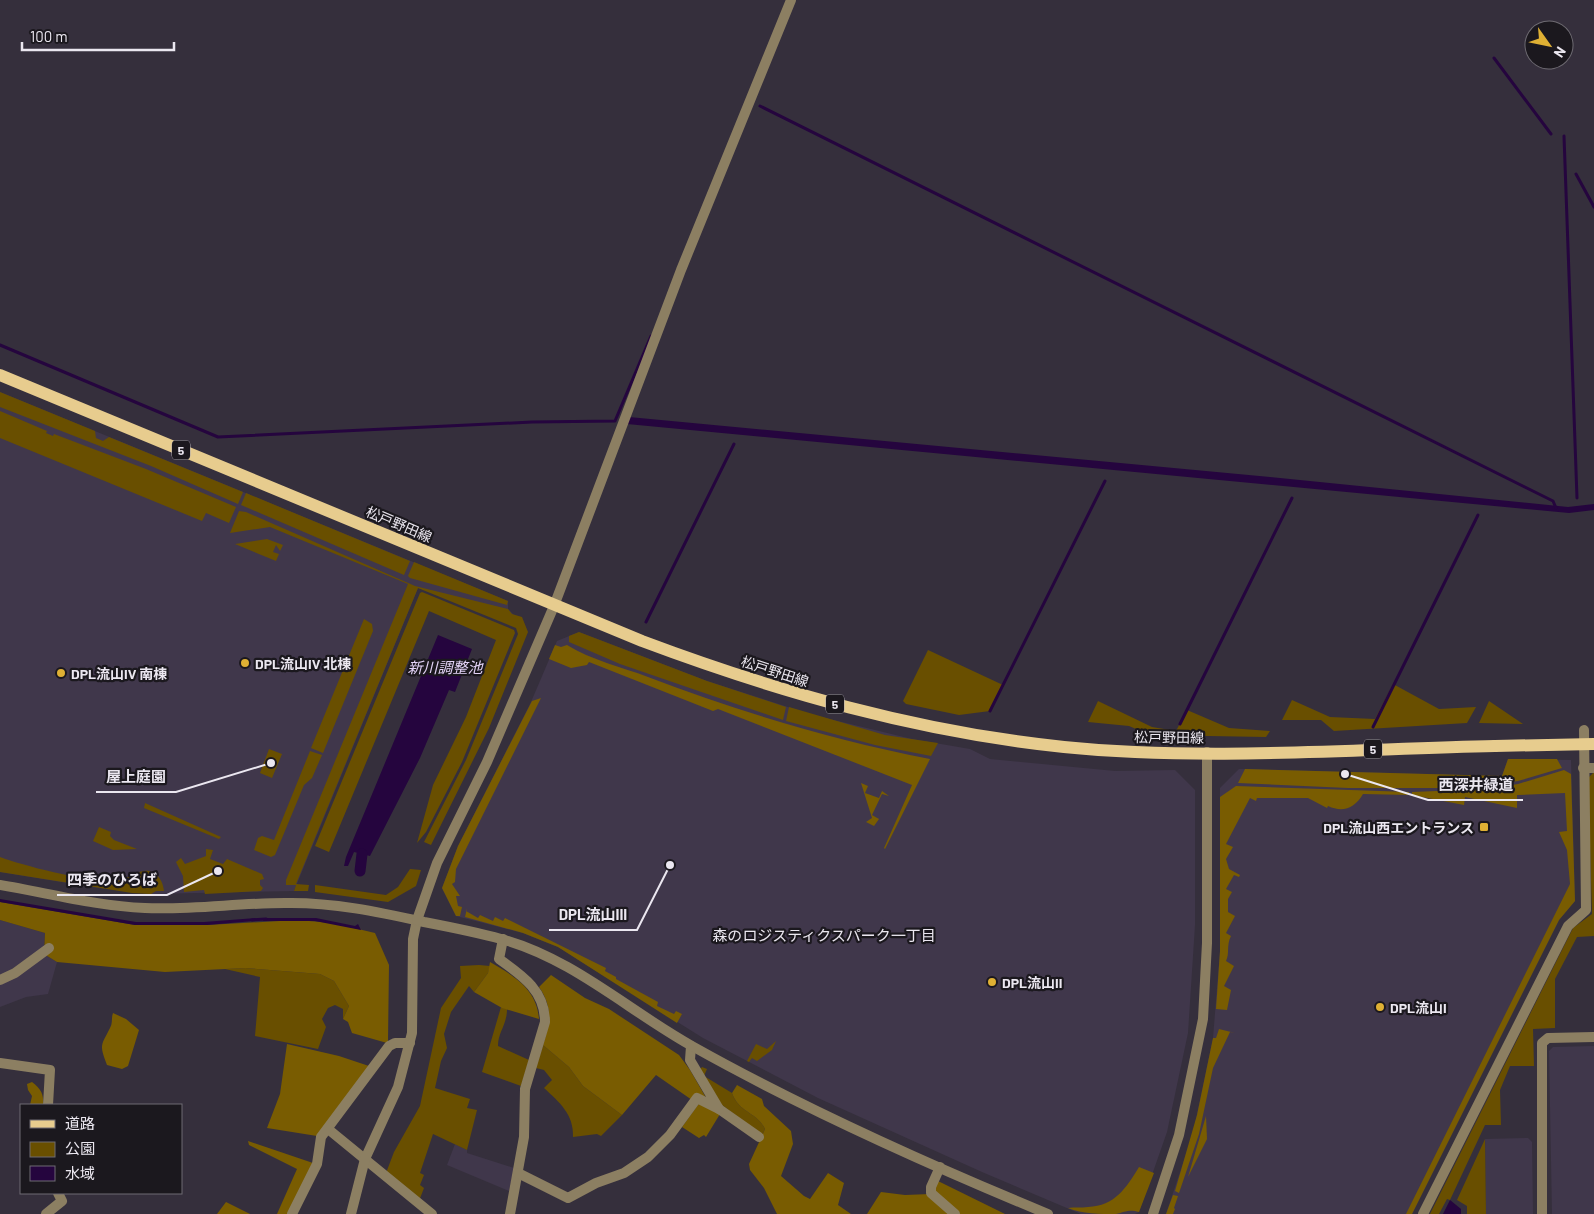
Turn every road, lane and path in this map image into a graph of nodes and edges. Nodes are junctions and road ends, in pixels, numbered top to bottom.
1 (791, 0) edge
2 (0, 375) edge
3 (554, 606) junction
4 (1584, 730) dead end
5 (1594, 744) edge
6 (1207, 752) junction
7 (1583, 768) junction
8 (1594, 768) edge
9 (0, 885) edge
10 (417, 920) junction
11 (503, 939) junction
12 (49, 948) dead end
13 (0, 980) edge
14 (1594, 1037) edge
15 (410, 1043) junction
16 (691, 1046) junction
17 (0, 1063) edge
18 (48, 1104) edge
19 (719, 1109) junction
20 (328, 1128) junction
21 (759, 1137) dead end
22 (365, 1159) junction
23 (940, 1168) junction
24 (518, 1173) junction
25 (59, 1194) edge
26 (46, 1214) edge
27 (292, 1214) edge
28 (351, 1214) edge
29 (432, 1214) edge
30 (510, 1214) edge
31 (955, 1214) edge
32 (1048, 1214) edge
33 (1153, 1214) edge
34 (1423, 1214) edge
35 (1542, 1214) edge

1 - 3 street
2 - 3 main road, 松戸野田線 / 5
3 - 6 main road, 松戸野田線 / 5
3 - 10 street
4 - 7 street
5 - 6 main road, 松戸野田線 / 5, bridge
6 - 33 street
7 - 8 street
7 - 34 street
9 - 10 street
10 - 11 street
10 - 15 street
11 - 16 street
11 - 24 street
12 - 13 street
14 - 35 street
15 - 20 street
15 - 22 street
16 - 19 street
16 - 23 street
17 - 18 street
19 - 21 street
19 - 24 street
20 - 22 street
20 - 27 street
22 - 28 street
22 - 29 street
23 - 31 street
23 - 32 street
24 - 30 street
25 - 26 street

